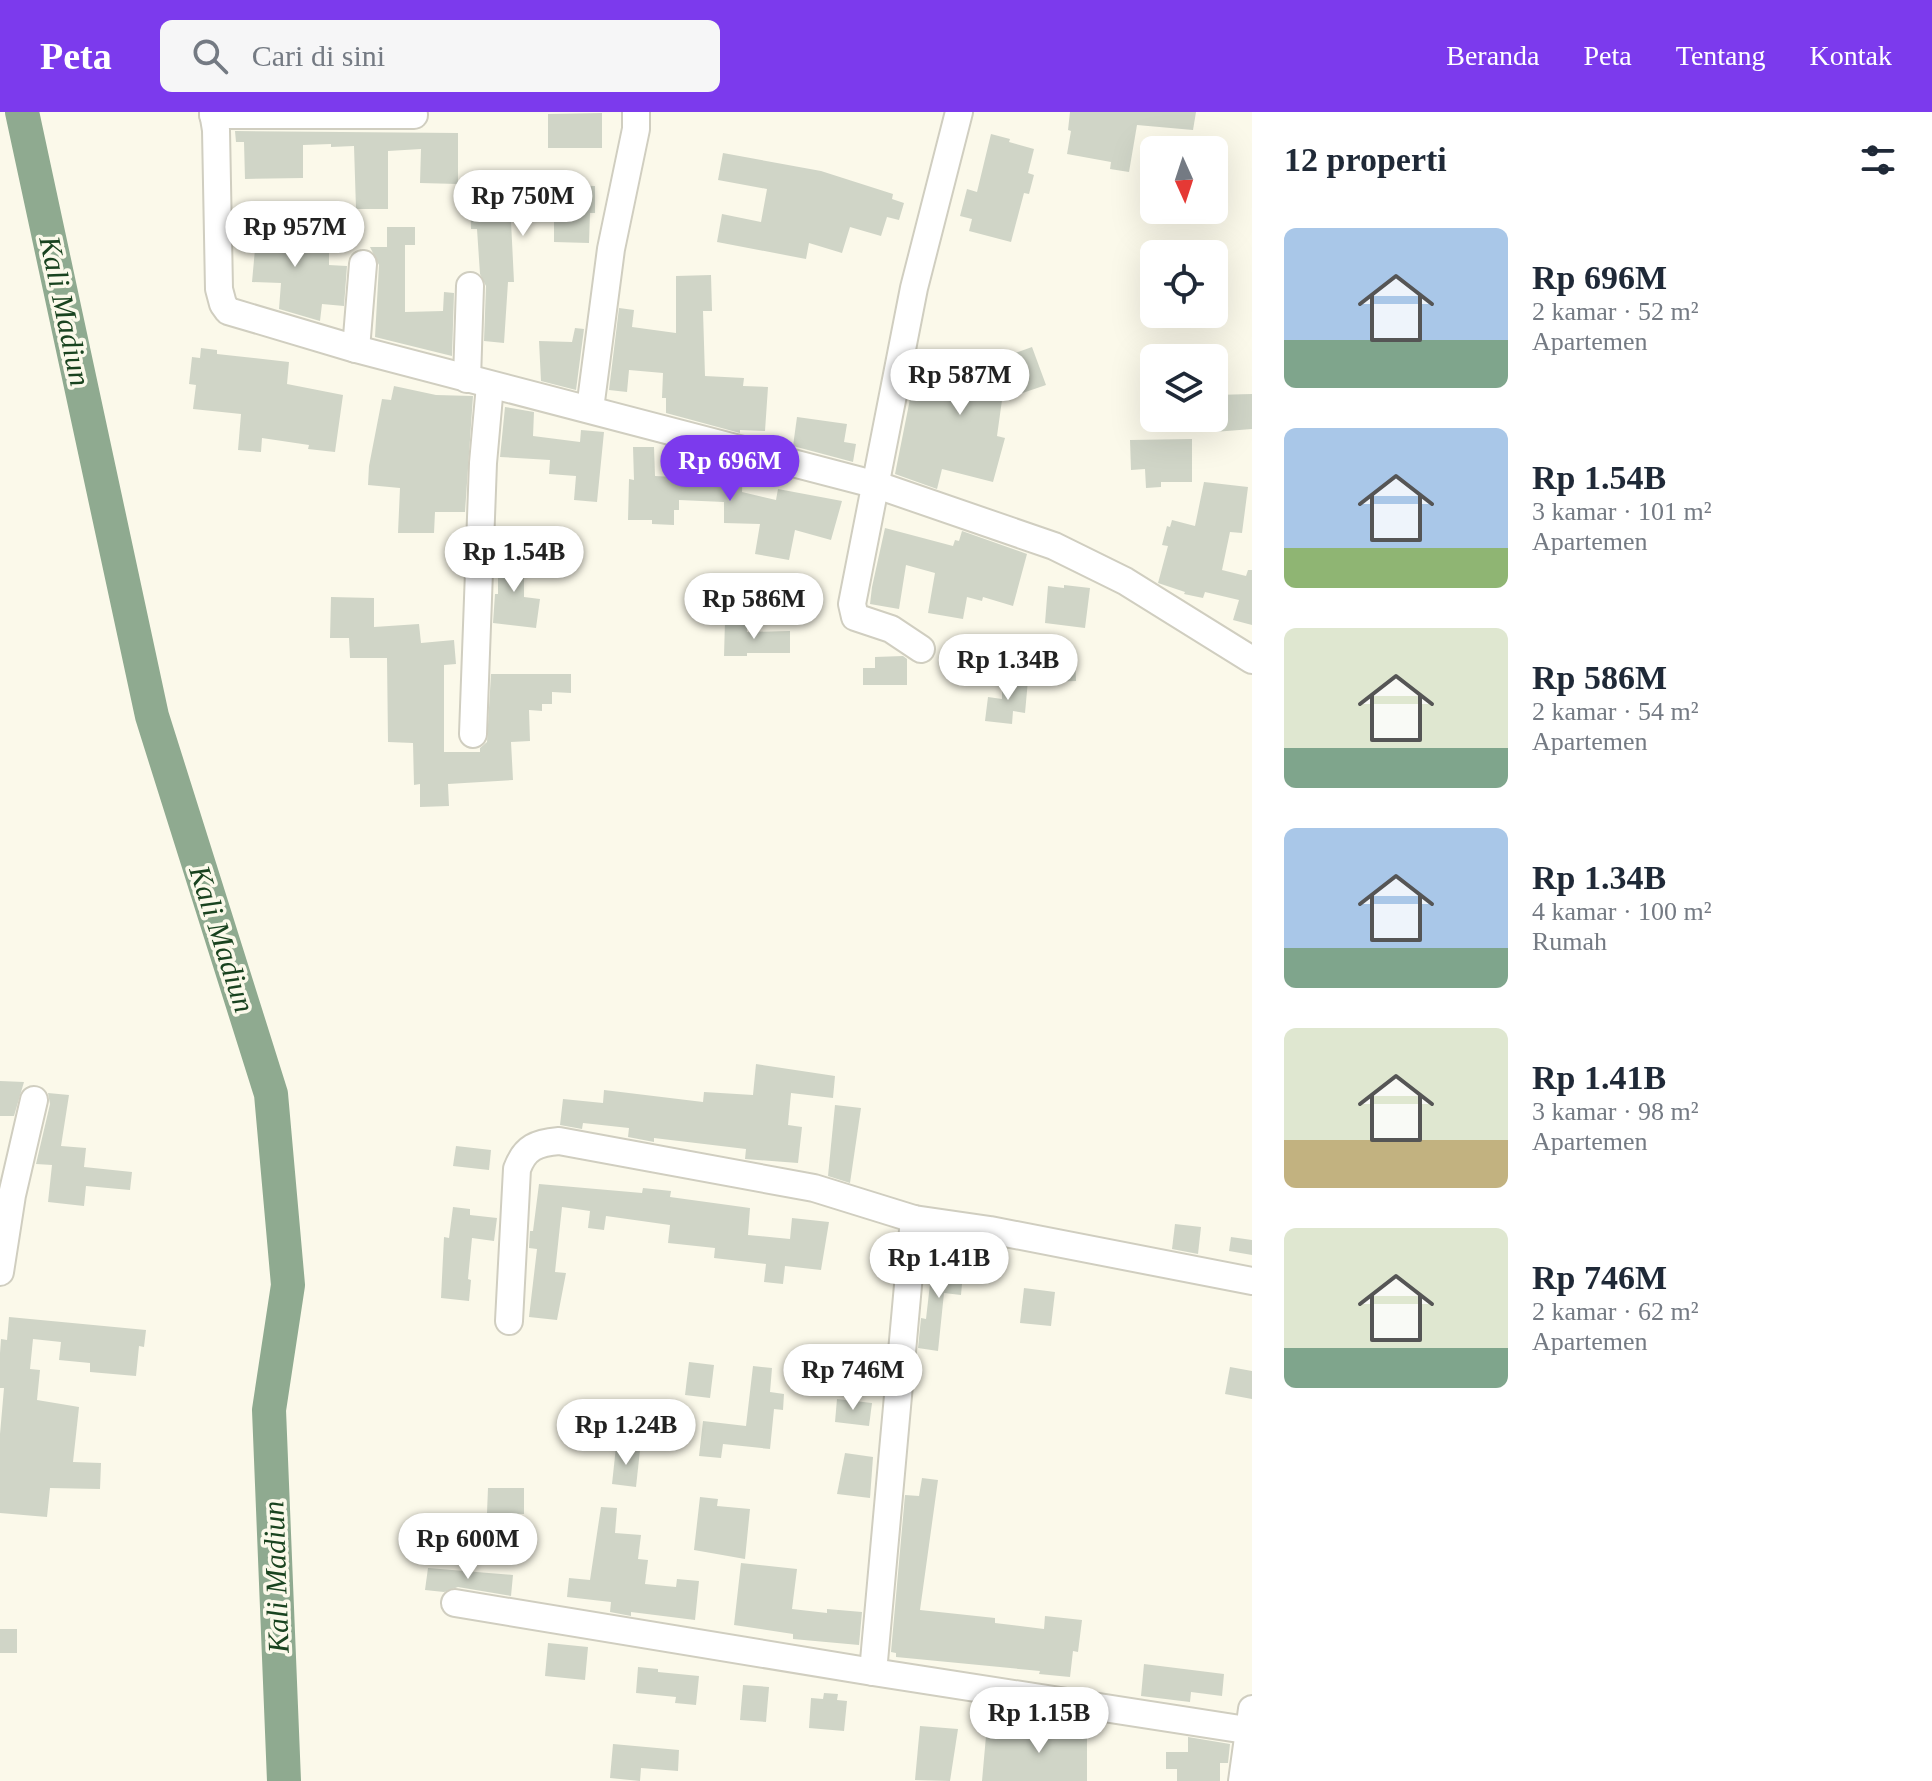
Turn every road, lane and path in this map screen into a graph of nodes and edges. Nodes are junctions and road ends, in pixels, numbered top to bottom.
1 (636, 112) edge
2 (959, 112) edge
3 (213, 114) edge
4 (361, 114) edge
5 (414, 115) dead end
6 (363, 264) dead end
7 (470, 286) dead end
8 (356, 349) junction
9 (478, 382) junction
10 (590, 409) junction
11 (877, 485) junction
12 (921, 649) dead end
13 (1252, 660) edge
14 (473, 734) dead end
15 (34, 1100) dead end
16 (6, 1195) edge
17 (914, 1219) junction
18 (0, 1272) edge
19 (1252, 1281) edge
20 (509, 1321) dead end
21 (455, 1603) dead end
22 (873, 1672) junction
23 (1251, 1723) edge
24 (1242, 1781) edge

1 - 10 street
2 - 11 street
3 - 4 street
3 - 8 street
4 - 5 street
6 - 8 street
7 - 9 street
8 - 9 street
9 - 10 street
9 - 14 street
10 - 11 street
11 - 12 street
11 - 13 street
15 - 16 street
16 - 18 street
17 - 19 street
17 - 20 street
17 - 22 street
21 - 22 street
22 - 23 street
23 - 24 street

